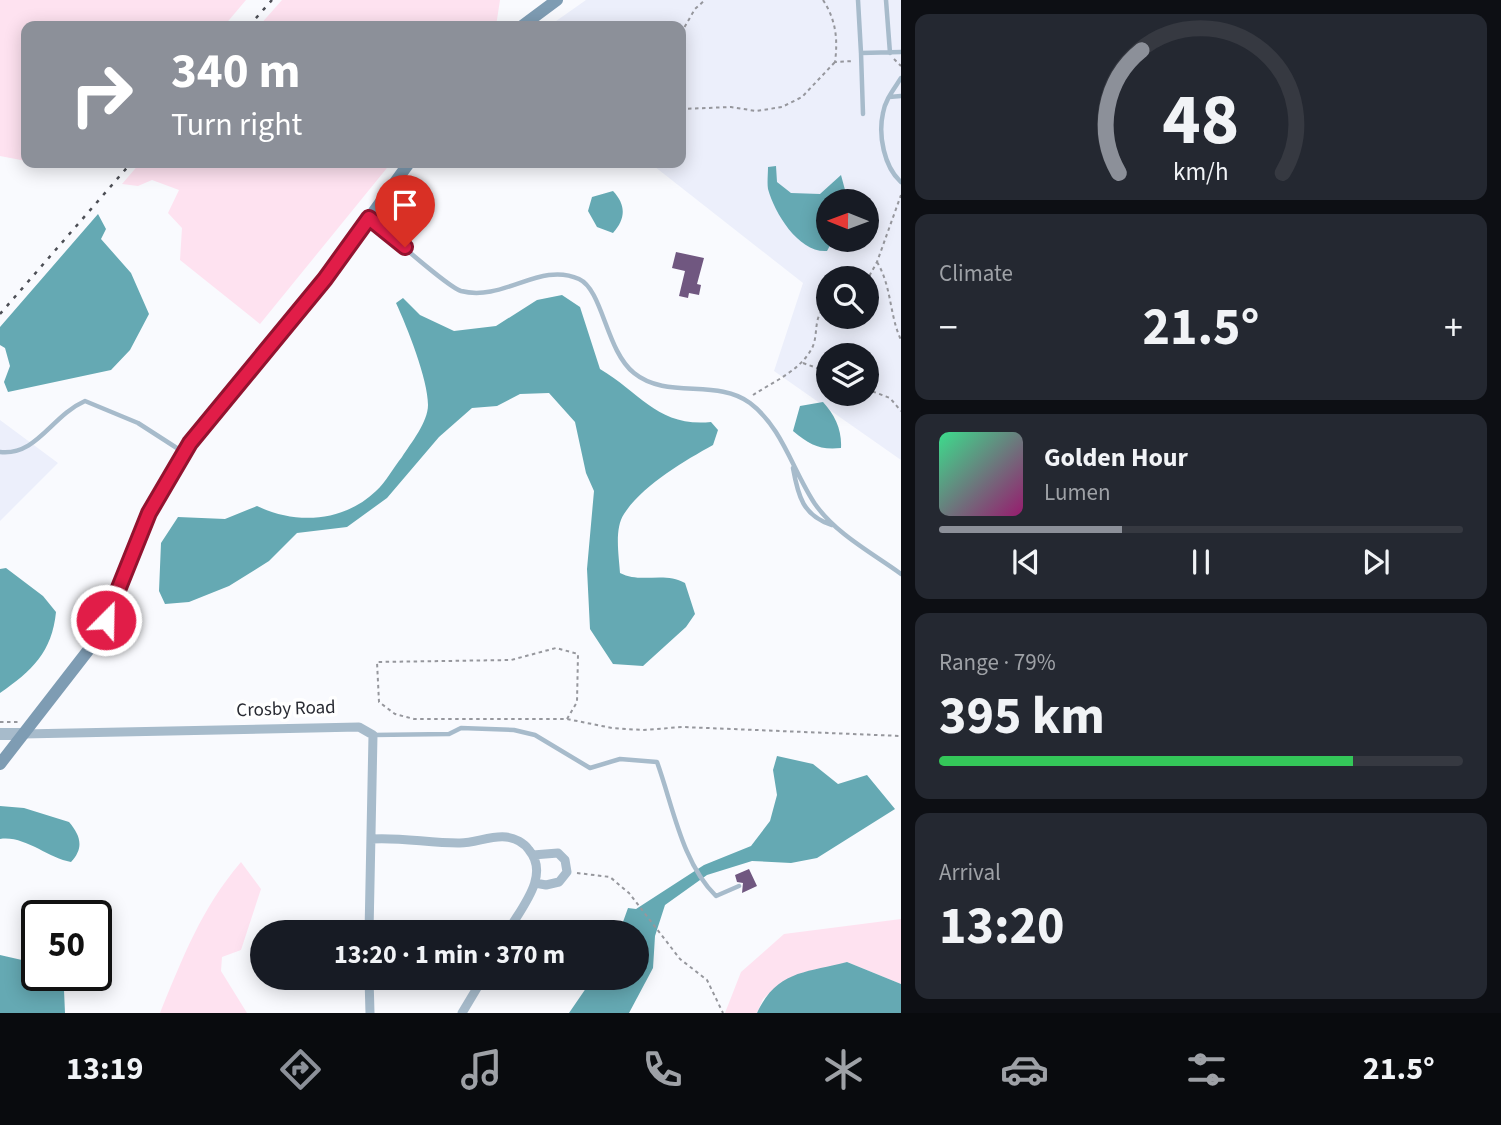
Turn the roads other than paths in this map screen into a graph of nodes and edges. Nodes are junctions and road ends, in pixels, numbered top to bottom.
1 (557, 0) edge
2 (858, 0) edge
3 (886, 0) edge
4 (529, 21) edge
5 (901, 52) edge
6 (861, 53) junction
7 (890, 53) junction
8 (901, 78) edge
9 (901, 96) edge
10 (889, 97) junction
11 (863, 114) dead end
12 (405, 168) edge
13 (901, 182) edge
14 (369, 218) junction
15 (0, 452) edge
16 (184, 453) junction
17 (792, 464) junction
18 (834, 526) junction
19 (901, 575) edge
20 (0, 734) edge
21 (23, 734) junction
22 (373, 735) junction
23 (0, 764) edge
24 (371, 839) junction
25 (533, 855) junction
26 (535, 883) junction
27 (739, 886) dead end
28 (369, 920) edge
29 (514, 920) edge
30 (369, 990) edge
31 (476, 990) edge
32 (370, 1013) edge
33 (462, 1013) edge

1 - 4 main road
2 - 6 lane
3 - 7 lane
5 - 7 lane
6 - 7 lane
6 - 11 lane
8 - 10 lane
9 - 10 lane
10 - 13 lane
12 - 14 main road
14 - 16 main road
14 - 17 lane
15 - 16 lane
16 - 21 main road
17 - 18 lane
17 - 18 lane
18 - 19 lane
20 - 21 street, Crosby Road
21 - 22 street, Crosby Road
21 - 23 main road
22 - 24 street
22 - 27 lane
24 - 25 street
24 - 28 street
25 - 26 street
25 - 26 street
26 - 29 street
30 - 32 street
31 - 33 street

